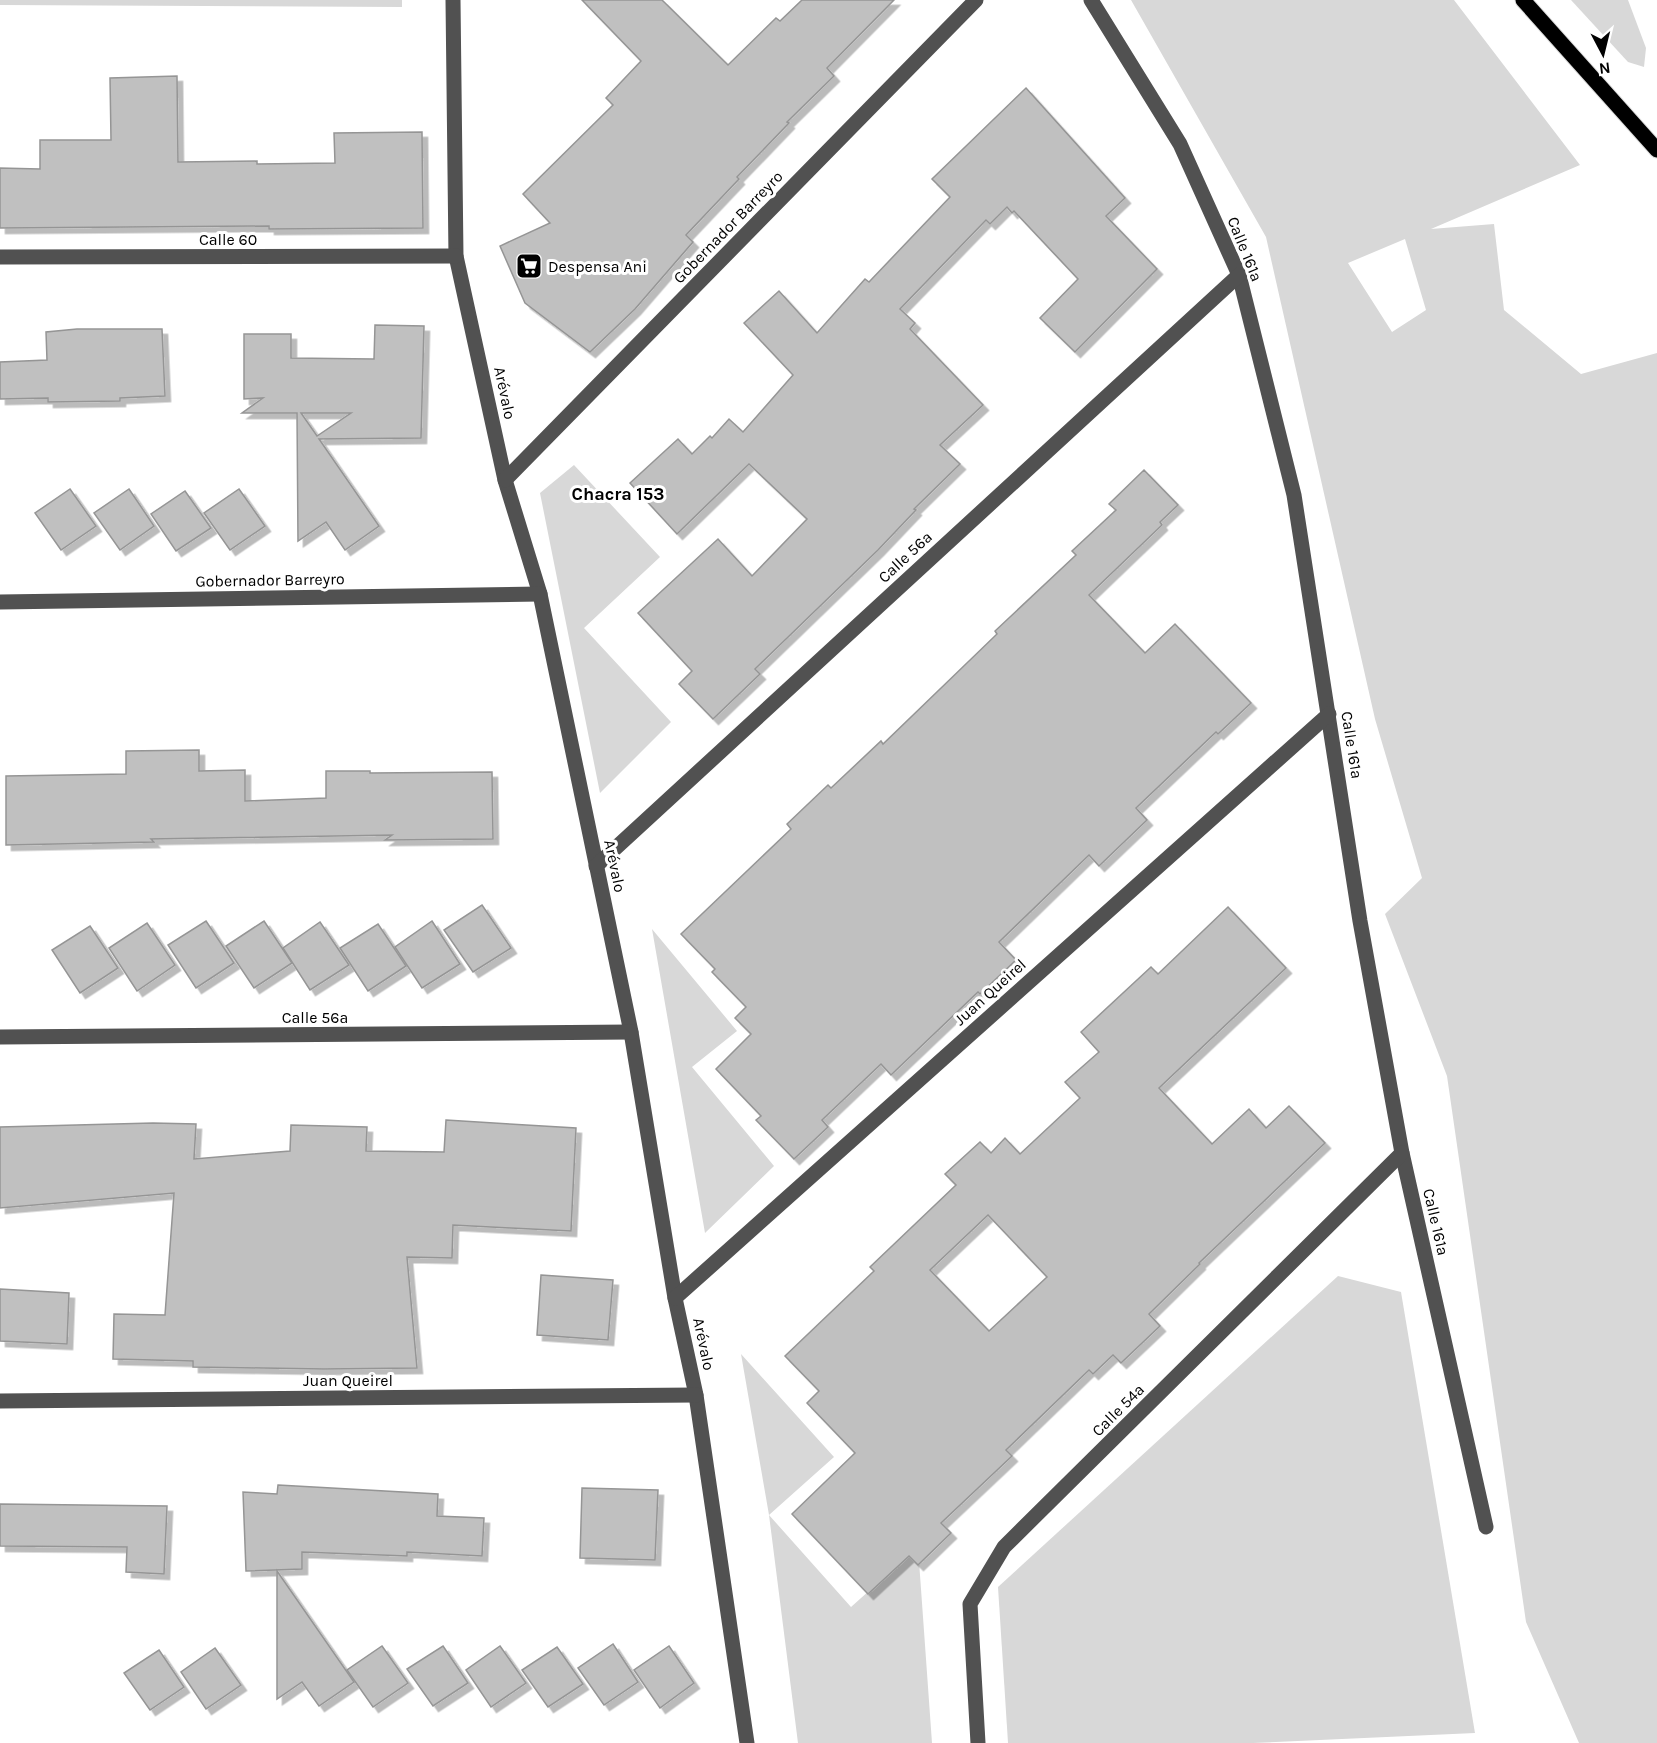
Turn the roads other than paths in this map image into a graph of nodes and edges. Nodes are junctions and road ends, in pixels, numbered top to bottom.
1 (453, 0) edge
2 (976, 0) edge
3 (1091, 0) edge
4 (1523, 0) edge
5 (1657, 150) edge
6 (456, 256) junction
7 (0, 257) edge
8 (1239, 275) junction
9 (506, 480) junction
10 (540, 594) junction
11 (0, 602) edge
12 (1329, 714) junction
13 (596, 866) junction
14 (631, 1032) junction
15 (0, 1037) edge
16 (1402, 1153) junction
17 (675, 1298) junction
18 (696, 1395) junction
19 (0, 1401) edge
20 (1486, 1527) dead end
21 (747, 1743) edge
22 (978, 1743) edge

1 - 6 street, Arévalo
2 - 9 street, Gobernador Barreyro
3 - 8 street, Calle 161a
4 - 5 main road
6 - 7 street, Calle 60
6 - 9 street, Arévalo
8 - 12 street, Calle 161a
8 - 13 street, Calle 56a
9 - 10 street, Arévalo
10 - 11 street, Gobernador Barreyro
10 - 13 street, Arévalo
12 - 16 street, Calle 161a
12 - 17 street, Juan Queirel
13 - 14 street, Arévalo
14 - 15 street, Calle 56a
14 - 17 street, Arévalo
16 - 20 street, Calle 161a
16 - 22 street, Calle 54a
17 - 18 street, Arévalo
18 - 19 street, Juan Queirel
18 - 21 street, Arévalo

